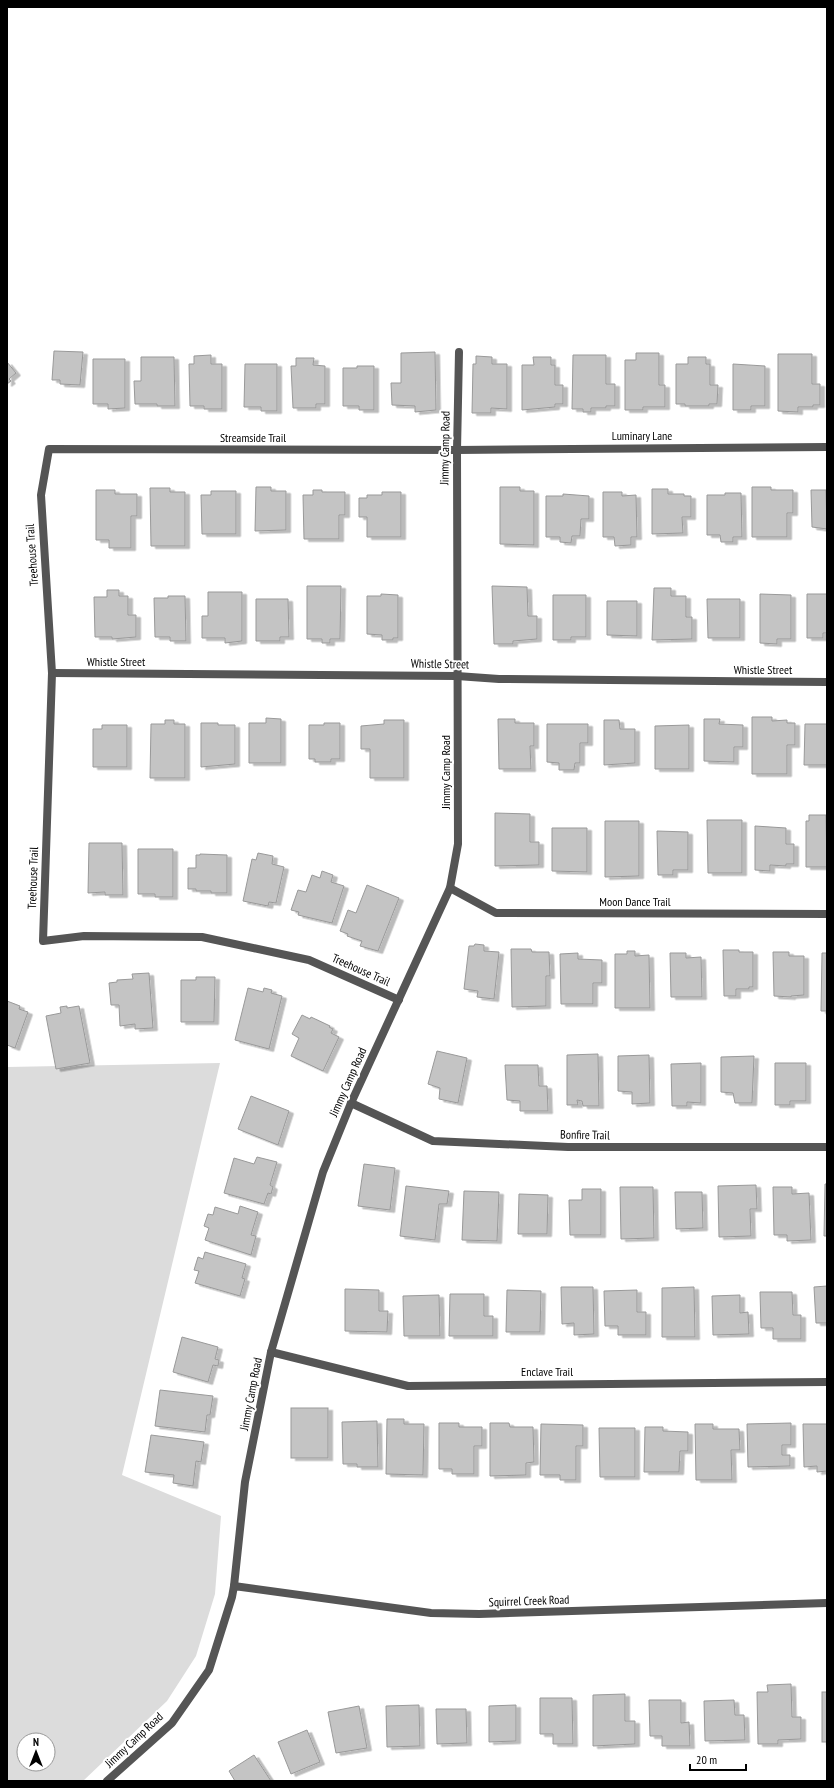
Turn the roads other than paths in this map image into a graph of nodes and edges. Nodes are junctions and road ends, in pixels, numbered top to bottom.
1 (459, 352) dead end
2 (827, 447) edge
3 (49, 449) joint
4 (457, 450) junction
5 (52, 673) junction
6 (457, 676) junction
7 (827, 682) edge
8 (450, 888) junction
9 (827, 914) edge
10 (399, 1000) junction
11 (351, 1104) junction
12 (827, 1147) edge
13 (271, 1352) junction
14 (827, 1382) edge
15 (234, 1586) junction
16 (827, 1604) edge
17 (107, 1781) edge

1 - 4 street, Jimmy Camp Road
2 - 4 street, Luminary Lane
3 - 4 street, Streamside Trail
3 - 5 street, Treehouse Trail
4 - 6 street, Jimmy Camp Road
5 - 6 street, Whistle Street
5 - 10 street, Treehouse Trail
6 - 7 street, Whistle Street
6 - 8 street, Jimmy Camp Road
8 - 9 street, Moon Dance Trail
8 - 10 street, Jimmy Camp Road
10 - 11 street, Jimmy Camp Road
11 - 12 street, Bonfire Trail
11 - 13 street, Jimmy Camp Road
13 - 14 street, Enclave Trail
13 - 15 street, Jimmy Camp Road
15 - 16 street, Squirrel Creek Road
15 - 17 street, Jimmy Camp Road

